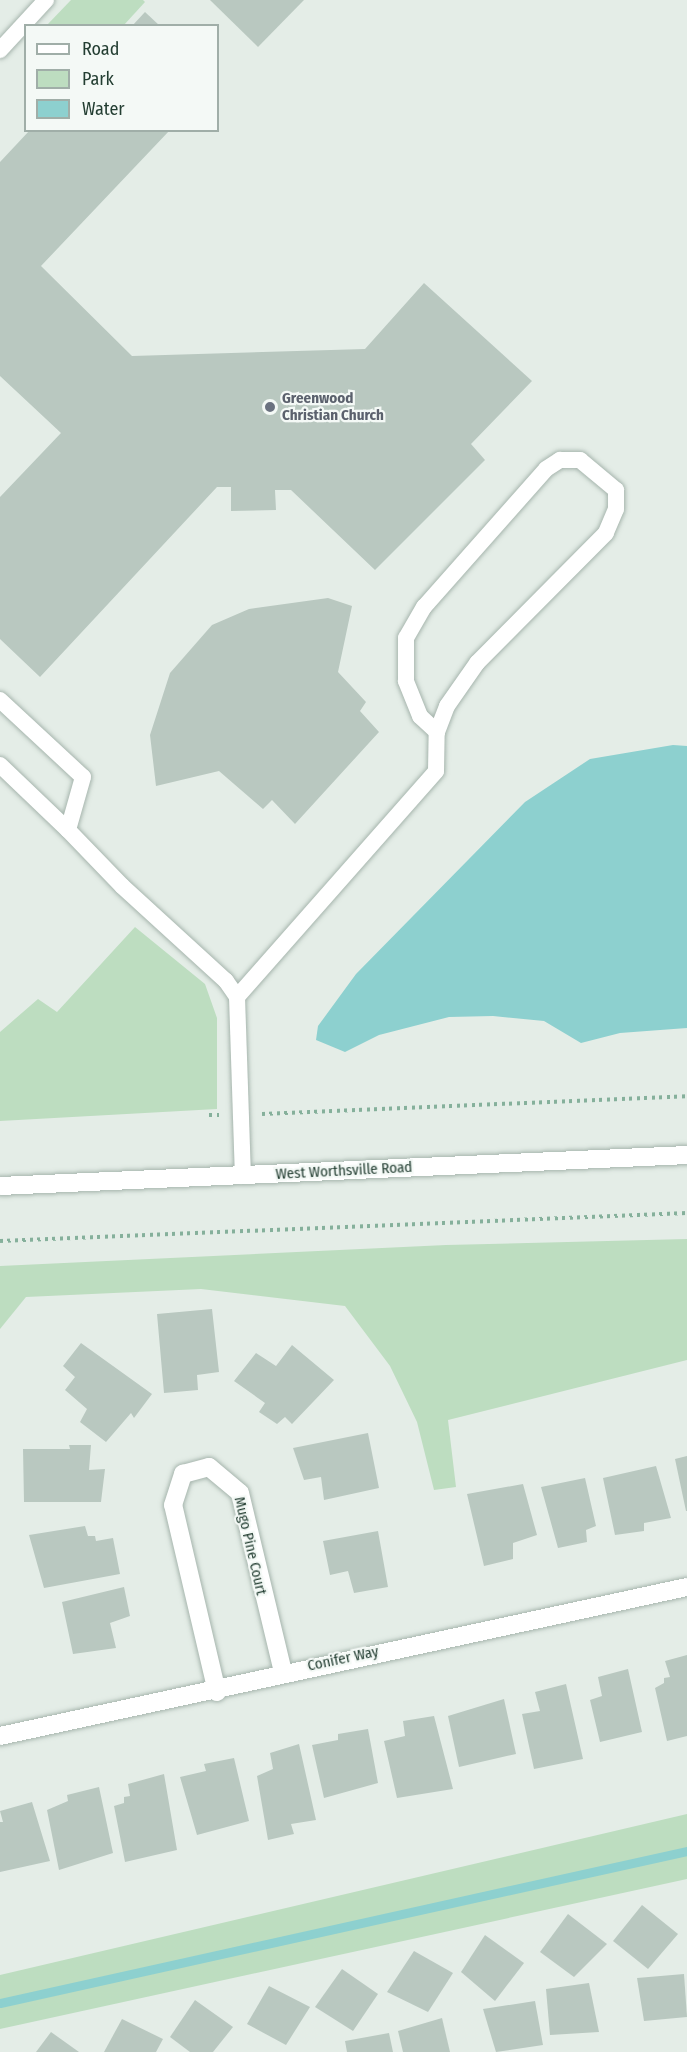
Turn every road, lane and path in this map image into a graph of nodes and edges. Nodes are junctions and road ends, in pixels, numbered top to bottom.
1 (46, 0) edge
2 (0, 50) edge
3 (0, 700) edge
4 (437, 732) junction
5 (0, 765) edge
6 (68, 830) junction
7 (237, 997) junction
8 (687, 1096) edge
9 (271, 1114) dead end
10 (687, 1155) edge
11 (243, 1176) junction
12 (0, 1186) edge
13 (687, 1213) edge
14 (0, 1241) edge
15 (687, 1587) edge
16 (283, 1672) junction
17 (218, 1692) junction
18 (0, 1736) edge

1 - 2 lane
3 - 6 lane
4 - 4 lane
4 - 7 lane
5 - 6 lane
6 - 7 lane
7 - 11 lane
8 - 9 path
10 - 11 street, West Worthsville Road
11 - 12 street, West Worthsville Road
13 - 14 path
15 - 16 street, Conifer Way
16 - 17 street, Conifer Way
16 - 17 street, Mugo Pine Court
17 - 18 street, Conifer Way

